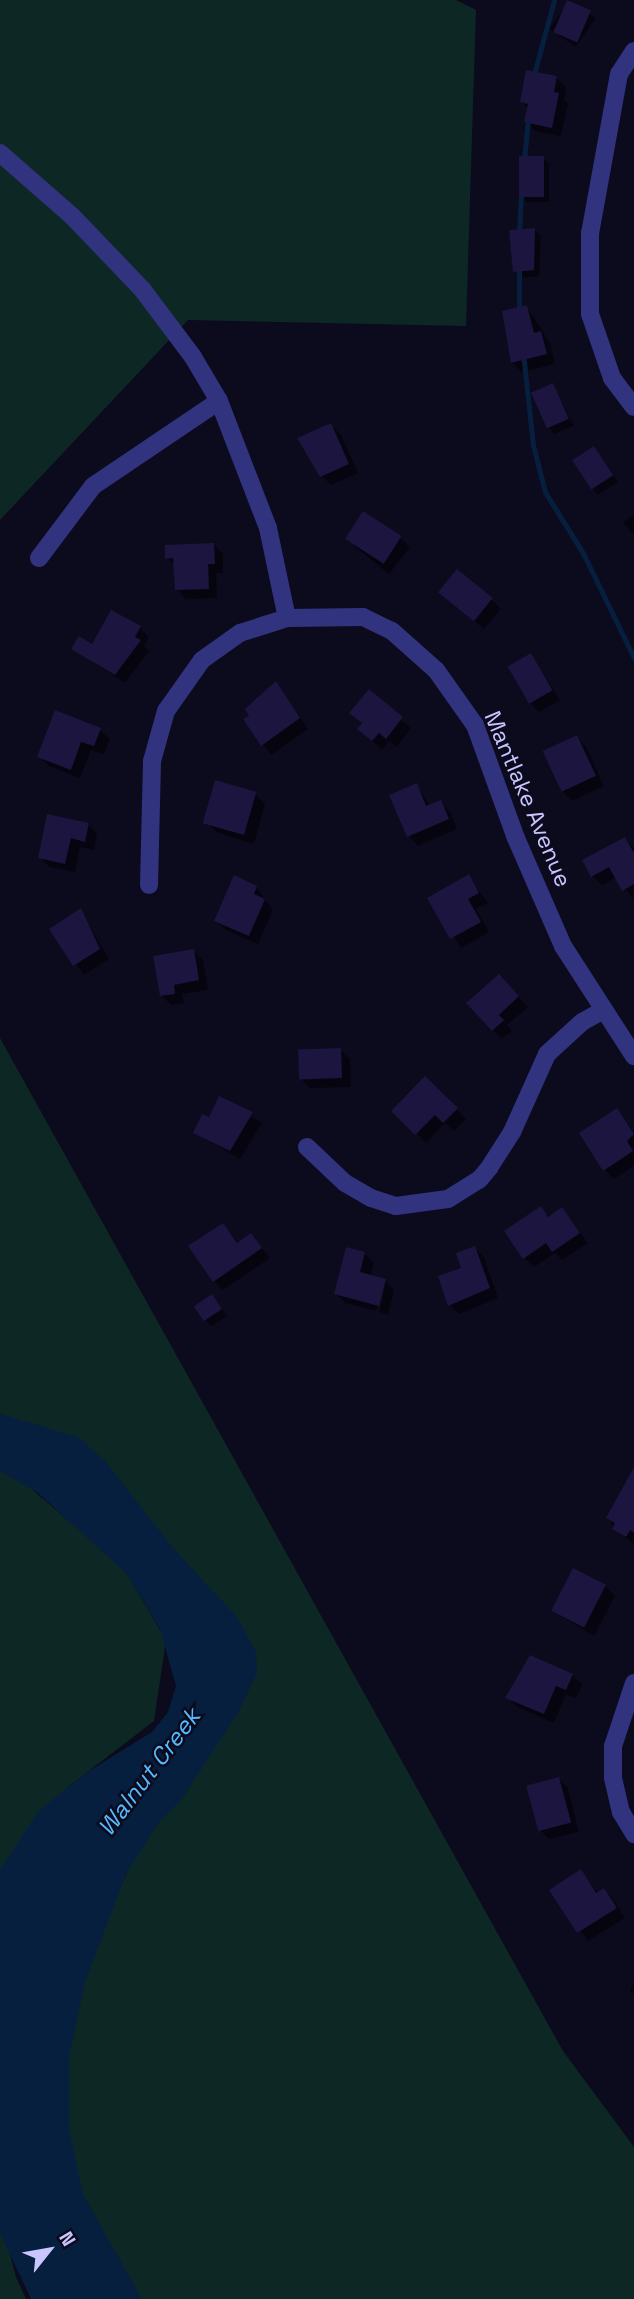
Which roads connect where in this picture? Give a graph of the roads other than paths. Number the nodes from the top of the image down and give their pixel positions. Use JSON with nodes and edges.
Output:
{"nodes":[{"id":1,"x":634,"y":51,"type":"edge"},
{"id":2,"x":0,"y":153,"type":"edge"},
{"id":3,"x":219,"y":401,"type":"junction"},
{"id":4,"x":634,"y":407,"type":"edge"},
{"id":5,"x":39,"y":558,"type":"dead end"},
{"id":6,"x":287,"y":618,"type":"junction"},
{"id":7,"x":149,"y":885,"type":"dead end"},
{"id":8,"x":604,"y":1010,"type":"junction"},
{"id":9,"x":634,"y":1056,"type":"edge"},
{"id":10,"x":307,"y":1146,"type":"dead end"},
{"id":11,"x":634,"y":1683,"type":"edge"},
{"id":12,"x":634,"y":1834,"type":"edge"}],
"edges":[{"from":1,"to":4,"type":"street"},
{"from":2,"to":3,"type":"street"},
{"from":3,"to":5,"type":"street"},
{"from":3,"to":6,"type":"street"},
{"from":6,"to":7,"type":"street","name":"Mantlake Avenue"},
{"from":6,"to":8,"type":"street","name":"Mantlake Avenue"},
{"from":8,"to":9,"type":"street","name":"Mantlake Avenue"},
{"from":8,"to":10,"type":"street"},
{"from":11,"to":12,"type":"street"}]}
